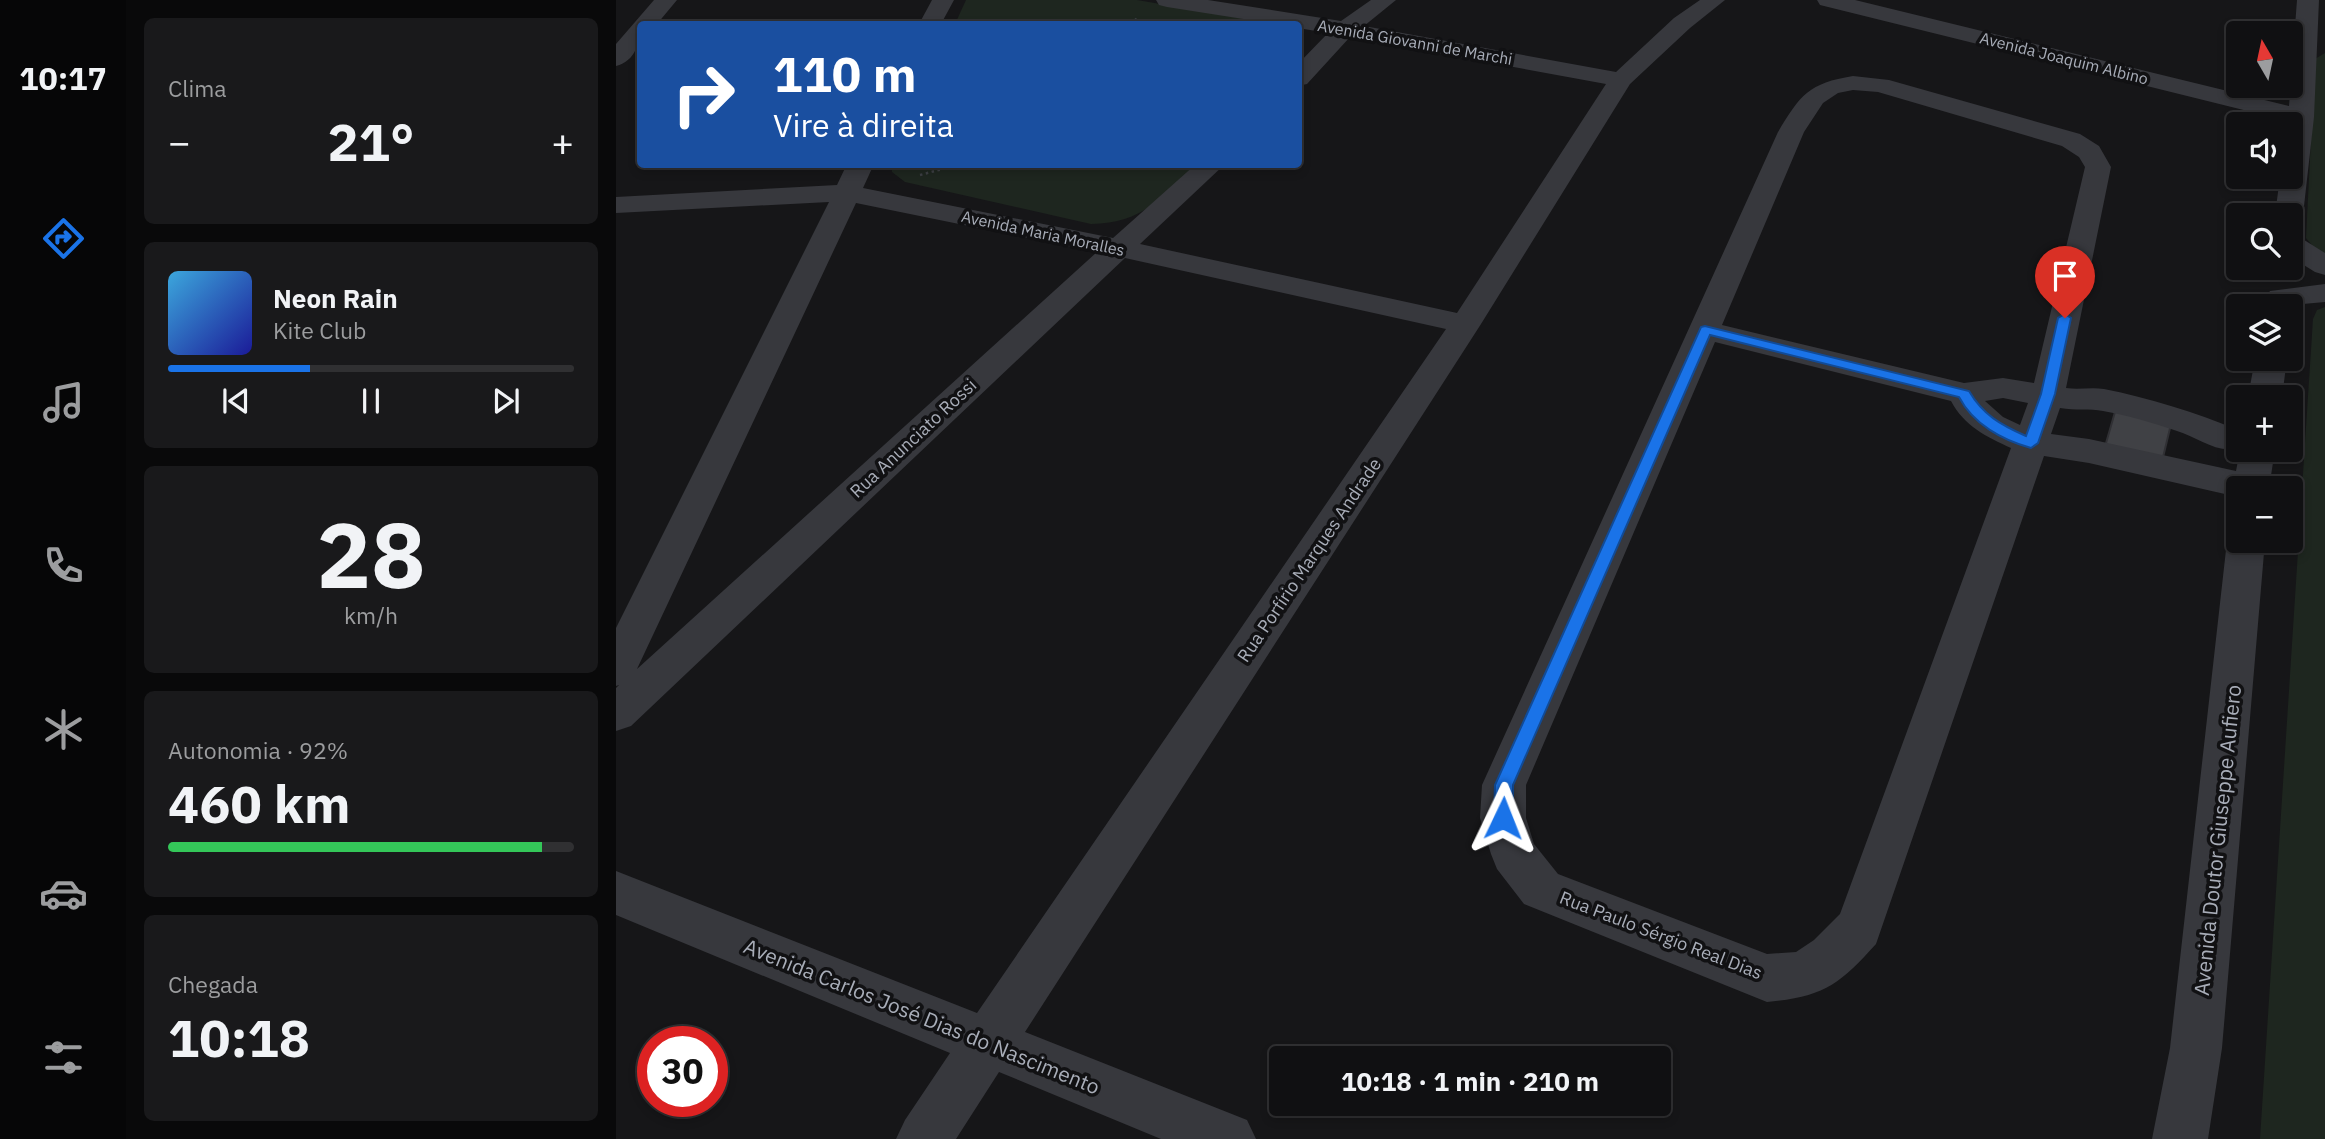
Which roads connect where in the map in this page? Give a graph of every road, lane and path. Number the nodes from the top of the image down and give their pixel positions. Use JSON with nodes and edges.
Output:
{"nodes":[{"id":1,"x":666,"y":0,"type":"edge"},
{"id":2,"x":943,"y":0,"type":"edge"},
{"id":3,"x":1167,"y":0,"type":"edge"},
{"id":4,"x":1385,"y":0,"type":"edge"},
{"id":5,"x":1714,"y":0,"type":"edge"},
{"id":6,"x":1828,"y":0,"type":"edge"},
{"id":7,"x":2313,"y":17,"type":"edge"},
{"id":8,"x":648,"y":21,"type":"edge"},
{"id":9,"x":932,"y":21,"type":"edge"},
{"id":10,"x":1296,"y":21,"type":"edge"},
{"id":11,"x":1302,"y":22,"type":"edge"},
{"id":12,"x":1345,"y":29,"type":"junction"},
{"id":13,"x":637,"y":34,"type":"edge"},
{"id":14,"x":2315,"y":51,"type":"edge"},
{"id":15,"x":616,"y":59,"type":"edge"},
{"id":16,"x":1302,"y":75,"type":"edge"},
{"id":17,"x":1621,"y":80,"type":"junction"},
{"id":18,"x":2281,"y":112,"type":"edge"},
{"id":19,"x":2302,"y":112,"type":"edge"},
{"id":20,"x":1208,"y":168,"type":"edge"},
{"id":21,"x":855,"y":179,"type":"edge"},
{"id":22,"x":616,"y":205,"type":"edge"},
{"id":23,"x":1118,"y":248,"type":"junction"},
{"id":24,"x":2303,"y":252,"type":"edge"},
{"id":25,"x":2325,"y":266,"type":"edge"},
{"id":26,"x":2282,"y":290,"type":"edge"},
{"id":27,"x":2325,"y":293,"type":"edge"},
{"id":28,"x":1465,"y":324,"type":"junction"},
{"id":29,"x":1705,"y":330,"type":"junction"},
{"id":30,"x":1964,"y":394,"type":"junction"},
{"id":31,"x":2064,"y":397,"type":"junction"},
{"id":32,"x":2226,"y":441,"type":"edge"},
{"id":33,"x":2031,"y":443,"type":"junction"},
{"id":34,"x":2226,"y":482,"type":"edge"},
{"id":35,"x":2245,"y":553,"type":"edge"},
{"id":36,"x":616,"y":670,"type":"edge"},
{"id":37,"x":616,"y":714,"type":"edge"},
{"id":38,"x":616,"y":893,"type":"edge"},
{"id":39,"x":988,"y":1043,"type":"junction"},
{"id":40,"x":924,"y":1139,"type":"edge"},
{"id":41,"x":1228,"y":1139,"type":"edge"},
{"id":42,"x":2179,"y":1139,"type":"edge"}],
"edges":[{"from":1,"to":8,"type":"street"},
{"from":2,"to":9,"type":"street"},
{"from":3,"to":10,"type":"street","name":"Avenida Giovanni de Marchi"},
{"from":4,"to":12,"type":"street"},
{"from":5,"to":17,"type":"street","name":"Rua Porfírio Marques Andrade"},
{"from":6,"to":18,"type":"street","name":"Avenida Joaquim Albino"},
{"from":7,"to":14,"type":"street"},
{"from":11,"to":12,"type":"street","name":"Avenida Giovanni de Marchi"},
{"from":12,"to":16,"type":"street"},
{"from":12,"to":17,"type":"street","name":"Avenida Giovanni de Marchi"},
{"from":13,"to":15,"type":"street"},
{"from":14,"to":19,"type":"street"},
{"from":17,"to":28,"type":"street","name":"Rua Porfírio Marques Andrade"},
{"from":20,"to":23,"type":"street","name":"Rua Anunciato Rossi"},
{"from":21,"to":22,"type":"street","name":"Avenida Maria Moralles"},
{"from":21,"to":23,"type":"street","name":"Avenida Maria Moralles"},
{"from":21,"to":36,"type":"street"},
{"from":23,"to":28,"type":"street","name":"Avenida Maria Moralles"},
{"from":23,"to":37,"type":"street","name":"Rua Anunciato Rossi"},
{"from":24,"to":25,"type":"street"},
{"from":26,"to":27,"type":"street"},
{"from":28,"to":39,"type":"street","name":"Rua Porfírio Marques Andrade"},
{"from":29,"to":30,"type":"street"},
{"from":29,"to":31,"type":"street","name":"Rua Paulo Sérgio Real Dias"},
{"from":29,"to":33,"type":"street","name":"Rua Paulo Sérgio Real Dias"},
{"from":30,"to":31,"type":"street"},
{"from":30,"to":33,"type":"street"},
{"from":31,"to":32,"type":"street"},
{"from":31,"to":33,"type":"street","name":"Rua Paulo Sérgio Real Dias"},
{"from":33,"to":34,"type":"street"},
{"from":35,"to":42,"type":"street","name":"Avenida Doutor Giuseppe Aufiero"},
{"from":38,"to":39,"type":"street","name":"Avenida Carlos José Dias do Nascimento"},
{"from":39,"to":40,"type":"street","name":"Rua Porfírio Marques Andrade"},
{"from":39,"to":41,"type":"street","name":"Avenida Carlos José Dias do Nascimento"}]}
